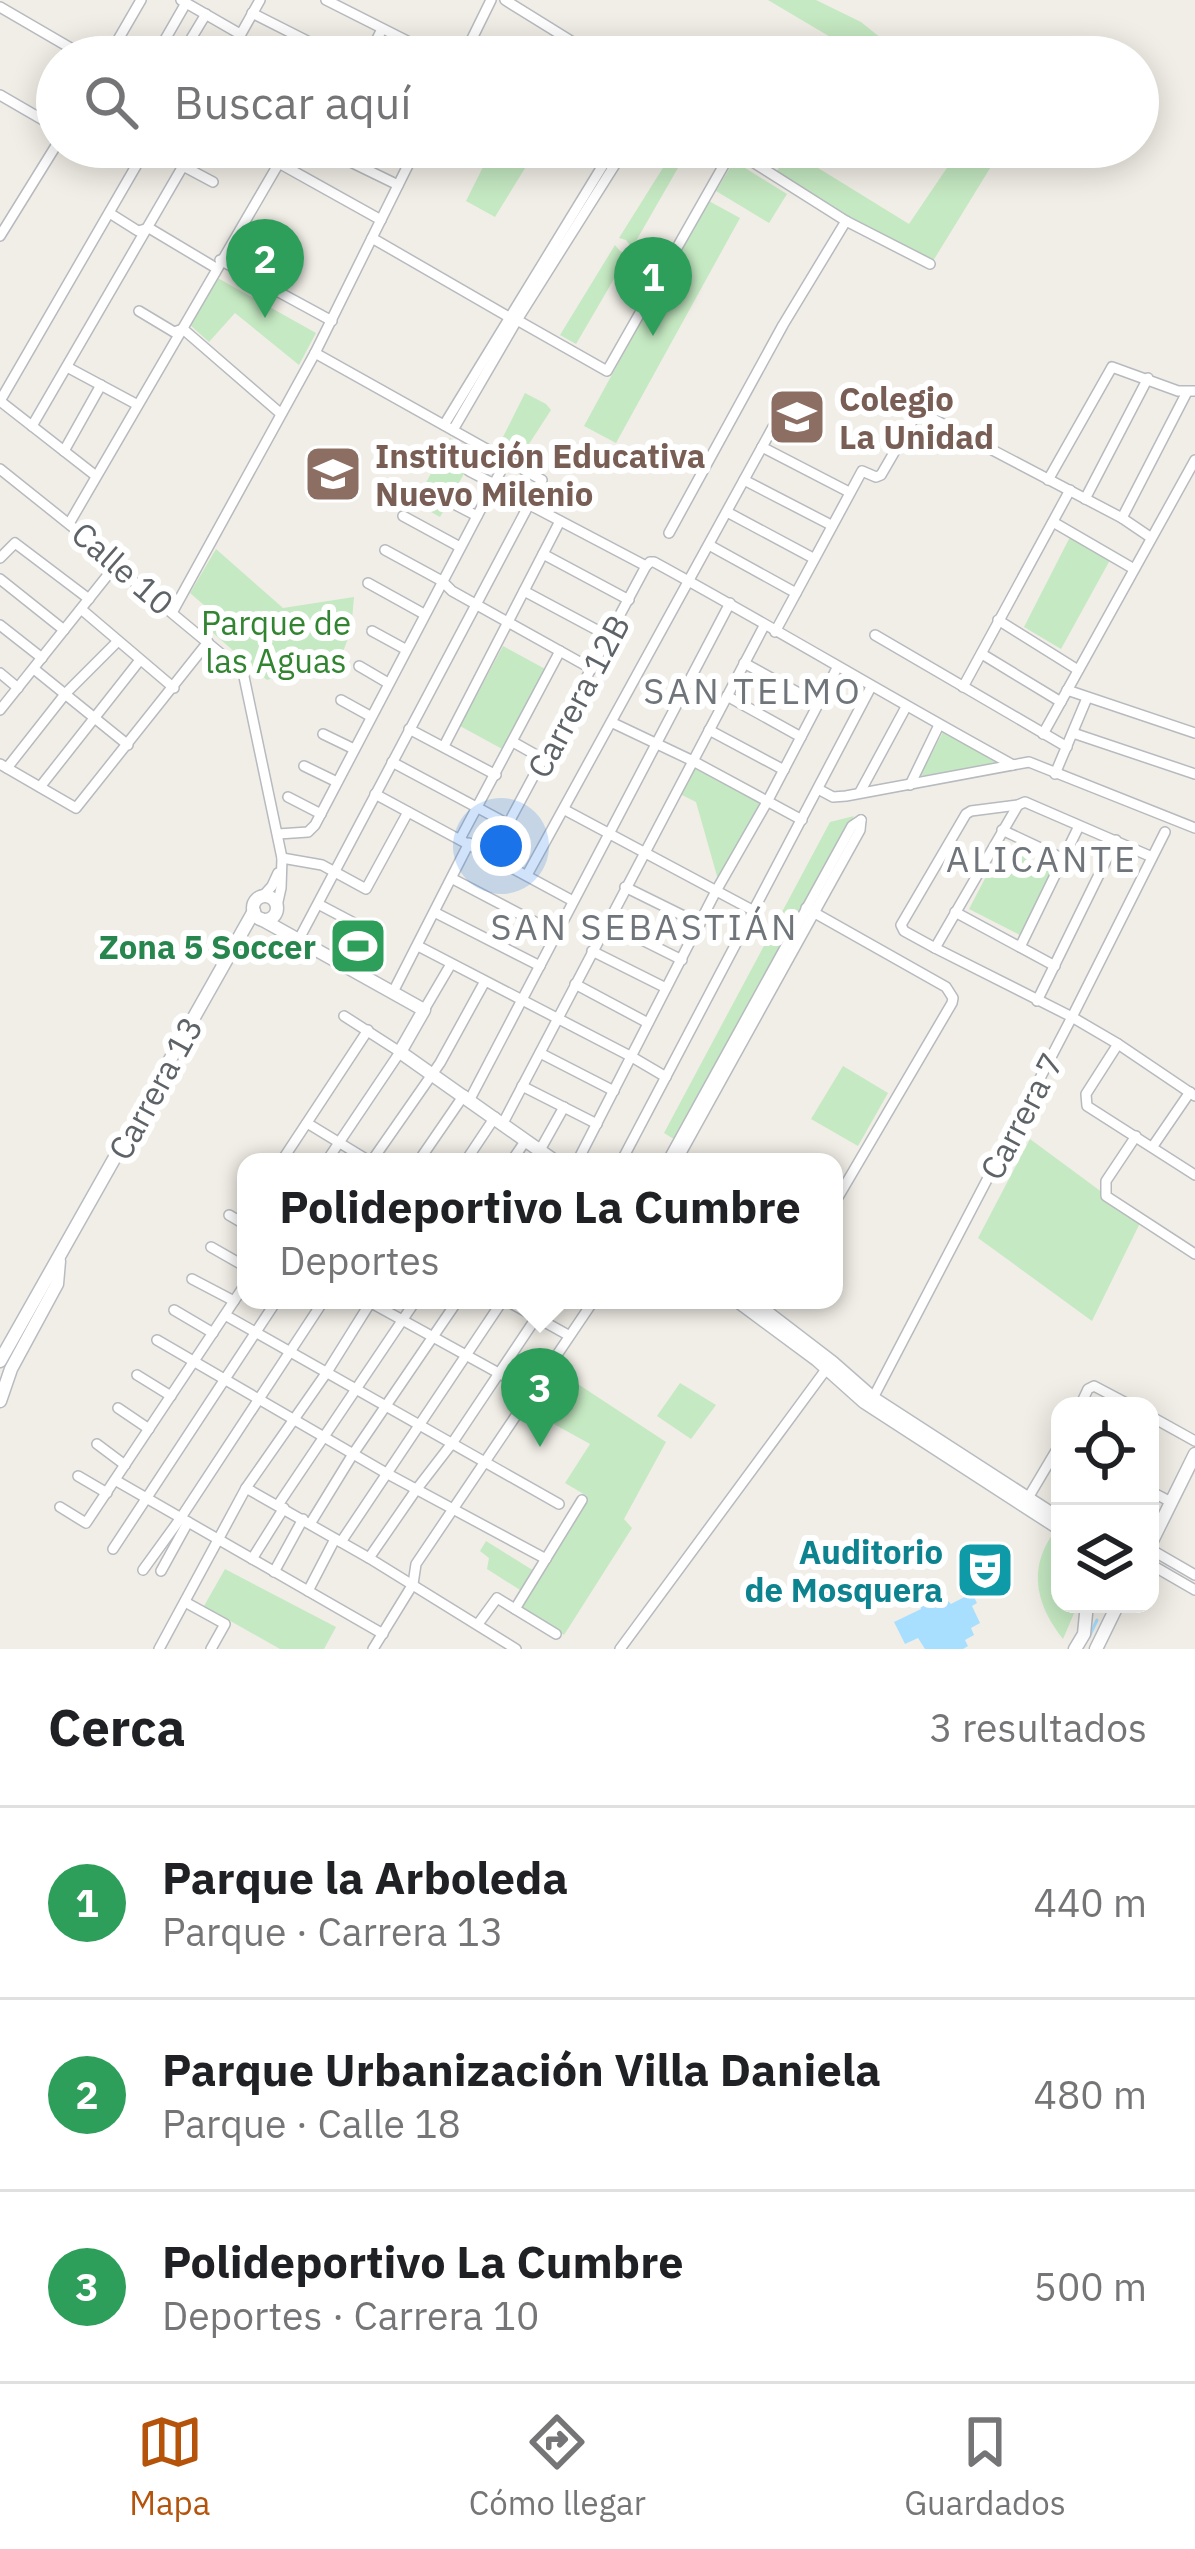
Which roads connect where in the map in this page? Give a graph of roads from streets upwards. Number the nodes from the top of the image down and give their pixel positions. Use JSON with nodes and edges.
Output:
{"nodes":[{"id":1,"x":141,"y":0,"type":"edge"},
{"id":2,"x":260,"y":0,"type":"edge"},
{"id":3,"x":326,"y":0,"type":"edge"},
{"id":4,"x":491,"y":0,"type":"edge"},
{"id":5,"x":506,"y":0,"type":"edge"},
{"id":6,"x":184,"y":2,"type":"edge"},
{"id":7,"x":0,"y":8,"type":"edge"},
{"id":8,"x":206,"y":14,"type":"junction"},
{"id":9,"x":252,"y":14,"type":"junction"},
{"id":10,"x":382,"y":29,"type":"junction"},
{"id":11,"x":240,"y":34,"type":"joint"},
{"id":12,"x":49,"y":36,"type":"edge"},
{"id":13,"x":120,"y":36,"type":"edge"},
{"id":14,"x":166,"y":36,"type":"edge"},
{"id":15,"x":193,"y":36,"type":"edge"},
{"id":16,"x":297,"y":36,"type":"edge"},
{"id":17,"x":378,"y":36,"type":"edge"},
{"id":18,"x":393,"y":36,"type":"edge"},
{"id":19,"x":473,"y":36,"type":"edge"},
{"id":20,"x":563,"y":36,"type":"edge"},
{"id":21,"x":0,"y":95,"type":"edge"},
{"id":22,"x":36,"y":116,"type":"edge"},
{"id":23,"x":42,"y":168,"type":"edge"},
{"id":24,"x":136,"y":168,"type":"edge"},
{"id":25,"x":182,"y":168,"type":"edge"},
{"id":26,"x":187,"y":168,"type":"edge"},
{"id":27,"x":276,"y":168,"type":"edge"},
{"id":28,"x":288,"y":168,"type":"edge"},
{"id":29,"x":364,"y":168,"type":"edge"},
{"id":30,"x":406,"y":168,"type":"edge"},
{"id":31,"x":602,"y":168,"type":"edge"},
{"id":32,"x":612,"y":168,"type":"edge"},
{"id":33,"x":720,"y":168,"type":"edge"},
{"id":34,"x":763,"y":168,"type":"edge"},
{"id":35,"x":214,"y":182,"type":"dead end"},
{"id":36,"x":398,"y":185,"type":"junction"},
{"id":37,"x":111,"y":214,"type":"junction"},
{"id":38,"x":381,"y":220,"type":"junction"},
{"id":39,"x":846,"y":221,"type":"junction"},
{"id":40,"x":148,"y":228,"type":"junction"},
{"id":41,"x":0,"y":236,"type":"edge"},
{"id":42,"x":372,"y":238,"type":"junction"},
{"id":43,"x":218,"y":264,"type":"junction"},
{"id":44,"x":930,"y":264,"type":"dead end"},
{"id":45,"x":139,"y":311,"type":"dead end"},
{"id":46,"x":513,"y":319,"type":"junction"},
{"id":47,"x":332,"y":321,"type":"junction"},
{"id":48,"x":183,"y":328,"type":"junction"},
{"id":49,"x":315,"y":353,"type":"junction"},
{"id":50,"x":67,"y":367,"type":"junction"},
{"id":51,"x":1148,"y":378,"type":"junction"},
{"id":52,"x":101,"y":385,"type":"junction"},
{"id":53,"x":1191,"y":391,"type":"edge"},
{"id":54,"x":0,"y":401,"type":"edge"},
{"id":55,"x":136,"y":404,"type":"junction"},
{"id":56,"x":280,"y":413,"type":"junction"},
{"id":57,"x":32,"y":426,"type":"junction"},
{"id":58,"x":448,"y":428,"type":"junction"},
{"id":59,"x":773,"y":428,"type":"dead end"},
{"id":60,"x":763,"y":447,"type":"junction"},
{"id":61,"x":64,"y":451,"type":"junction"},
{"id":62,"x":1195,"y":460,"type":"edge"},
{"id":63,"x":506,"y":461,"type":"junction"},
{"id":64,"x":0,"y":469,"type":"edge"},
{"id":65,"x":470,"y":471,"type":"dead end"},
{"id":66,"x":96,"y":476,"type":"junction"},
{"id":67,"x":744,"y":480,"type":"junction"},
{"id":68,"x":1048,"y":480,"type":"junction"},
{"id":69,"x":494,"y":484,"type":"junction"},
{"id":70,"x":1070,"y":490,"type":"junction"},
{"id":71,"x":849,"y":492,"type":"junction"},
{"id":72,"x":1085,"y":499,"type":"junction"},
{"id":73,"x":452,"y":503,"type":"dead end"},
{"id":74,"x":528,"y":504,"type":"junction"},
{"id":75,"x":727,"y":512,"type":"junction"},
{"id":76,"x":403,"y":516,"type":"dead end"},
{"id":77,"x":477,"y":516,"type":"junction"},
{"id":78,"x":1122,"y":518,"type":"junction"},
{"id":79,"x":560,"y":521,"type":"junction"},
{"id":80,"x":70,"y":522,"type":"junction"},
{"id":81,"x":1053,"y":522,"type":"junction"},
{"id":82,"x":831,"y":525,"type":"junction"},
{"id":83,"x":669,"y":533,"type":"dead end"},
{"id":84,"x":1150,"y":537,"type":"junction"},
{"id":85,"x":709,"y":545,"type":"junction"},
{"id":86,"x":460,"y":547,"type":"junction"},
{"id":87,"x":385,"y":550,"type":"dead end"},
{"id":88,"x":543,"y":554,"type":"junction"},
{"id":89,"x":0,"y":558,"type":"edge"},
{"id":90,"x":813,"y":558,"type":"junction"},
{"id":91,"x":116,"y":566,"type":"junction"},
{"id":92,"x":646,"y":566,"type":"junction"},
{"id":93,"x":1134,"y":569,"type":"junction"},
{"id":94,"x":0,"y":579,"type":"edge"},
{"id":95,"x":688,"y":580,"type":"junction"},
{"id":96,"x":442,"y":581,"type":"junction"},
{"id":97,"x":368,"y":583,"type":"dead end"},
{"id":98,"x":524,"y":591,"type":"junction"},
{"id":99,"x":796,"y":593,"type":"junction"},
{"id":100,"x":88,"y":599,"type":"junction"},
{"id":101,"x":629,"y":600,"type":"junction"},
{"id":102,"x":730,"y":603,"type":"junction"},
{"id":103,"x":475,"y":604,"type":"junction"},
{"id":104,"x":81,"y":610,"type":"junction"},
{"id":105,"x":173,"y":611,"type":"junction"},
{"id":106,"x":424,"y":614,"type":"junction"},
{"id":107,"x":998,"y":620,"type":"junction"},
{"id":108,"x":509,"y":623,"type":"junction"},
{"id":109,"x":0,"y":625,"type":"edge"},
{"id":110,"x":764,"y":626,"type":"junction"},
{"id":111,"x":64,"y":630,"type":"junction"},
{"id":112,"x":372,"y":631,"type":"dead end"},
{"id":113,"x":775,"y":632,"type":"junction"},
{"id":114,"x":874,"y":634,"type":"dead end"},
{"id":115,"x":610,"y":637,"type":"junction"},
{"id":116,"x":118,"y":642,"type":"junction"},
{"id":117,"x":208,"y":642,"type":"junction"},
{"id":118,"x":405,"y":649,"type":"junction"},
{"id":119,"x":560,"y":651,"type":"junction"},
{"id":120,"x":982,"y":654,"type":"junction"},
{"id":121,"x":42,"y":658,"type":"junction"},
{"id":122,"x":140,"y":660,"type":"junction"},
{"id":123,"x":744,"y":663,"type":"junction"},
{"id":124,"x":358,"y":666,"type":"dead end"},
{"id":125,"x":837,"y":668,"type":"junction"},
{"id":126,"x":34,"y":669,"type":"junction"},
{"id":127,"x":592,"y":669,"type":"junction"},
{"id":128,"x":1078,"y":670,"type":"junction"},
{"id":129,"x":0,"y":674,"type":"edge"},
{"id":130,"x":388,"y":683,"type":"junction"},
{"id":131,"x":871,"y":687,"type":"junction"},
{"id":132,"x":963,"y":687,"type":"junction"},
{"id":133,"x":18,"y":688,"type":"junction"},
{"id":134,"x":174,"y":688,"type":"junction"},
{"id":135,"x":1067,"y":690,"type":"junction"},
{"id":136,"x":66,"y":693,"type":"junction"},
{"id":137,"x":727,"y":696,"type":"junction"},
{"id":138,"x":1087,"y":698,"type":"junction"},
{"id":139,"x":341,"y":700,"type":"dead end"},
{"id":140,"x":1060,"y":702,"type":"junction"},
{"id":141,"x":819,"y":704,"type":"junction"},
{"id":142,"x":906,"y":707,"type":"junction"},
{"id":143,"x":0,"y":710,"type":"edge"},
{"id":144,"x":370,"y":716,"type":"junction"},
{"id":145,"x":94,"y":718,"type":"junction"},
{"id":146,"x":613,"y":722,"type":"junction"},
{"id":147,"x":939,"y":725,"type":"junction"},
{"id":148,"x":409,"y":729,"type":"junction"},
{"id":149,"x":709,"y":730,"type":"junction"},
{"id":150,"x":1073,"y":733,"type":"junction"},
{"id":151,"x":1195,"y":733,"type":"edge"},
{"id":152,"x":323,"y":734,"type":"dead end"},
{"id":153,"x":1043,"y":734,"type":"junction"},
{"id":154,"x":801,"y":737,"type":"junction"},
{"id":155,"x":513,"y":742,"type":"junction"},
{"id":156,"x":655,"y":743,"type":"junction"},
{"id":157,"x":128,"y":745,"type":"junction"},
{"id":158,"x":444,"y":746,"type":"junction"},
{"id":159,"x":1066,"y":747,"type":"junction"},
{"id":160,"x":354,"y":749,"type":"junction"},
{"id":161,"x":545,"y":760,"type":"junction"},
{"id":162,"x":693,"y":761,"type":"junction"},
{"id":163,"x":392,"y":762,"type":"junction"},
{"id":164,"x":1013,"y":765,"type":"junction"},
{"id":165,"x":3,"y":766,"type":"edge"},
{"id":166,"x":304,"y":766,"type":"dead end"},
{"id":167,"x":784,"y":770,"type":"junction"},
{"id":168,"x":1054,"y":774,"type":"junction"},
{"id":169,"x":1195,"y":774,"type":"edge"},
{"id":170,"x":496,"y":775,"type":"junction"},
{"id":171,"x":337,"y":782,"type":"junction"},
{"id":172,"x":910,"y":785,"type":"junction"},
{"id":173,"x":40,"y":788,"type":"junction"},
{"id":174,"x":818,"y":789,"type":"junction"},
{"id":175,"x":860,"y":792,"type":"junction"},
{"id":176,"x":375,"y":794,"type":"junction"},
{"id":177,"x":288,"y":797,"type":"dead end"},
{"id":178,"x":767,"y":802,"type":"junction"},
{"id":179,"x":1018,"y":805,"type":"junction"},
{"id":180,"x":478,"y":808,"type":"junction"},
{"id":181,"x":565,"y":810,"type":"junction"},
{"id":182,"x":408,"y":812,"type":"junction"},
{"id":183,"x":321,"y":814,"type":"junction"},
{"id":184,"x":802,"y":820,"type":"junction"},
{"id":185,"x":1079,"y":826,"type":"junction"},
{"id":186,"x":1195,"y":827,"type":"edge"},
{"id":187,"x":1002,"y":830,"type":"junction"},
{"id":188,"x":1165,"y":832,"type":"dead end"},
{"id":189,"x":608,"y":833,"type":"junction"},
{"id":190,"x":278,"y":834,"type":"junction"},
{"id":191,"x":465,"y":841,"type":"junction"},
{"id":192,"x":1116,"y":841,"type":"junction"},
{"id":193,"x":644,"y":853,"type":"junction"},
{"id":194,"x":1152,"y":856,"type":"junction"},
{"id":195,"x":1064,"y":859,"type":"junction"},
{"id":196,"x":282,"y":860,"type":"junction"},
{"id":197,"x":334,"y":871,"type":"junction"},
{"id":198,"x":527,"y":875,"type":"junction"},
{"id":199,"x":453,"y":879,"type":"junction"},
{"id":200,"x":625,"y":887,"type":"junction"},
{"id":201,"x":716,"y":891,"type":"junction"},
{"id":202,"x":262,"y":896,"type":"junction"},
{"id":203,"x":573,"y":901,"type":"junction"},
{"id":204,"x":318,"y":904,"type":"junction"},
{"id":205,"x":277,"y":908,"type":"junction"},
{"id":206,"x":810,"y":910,"type":"junction"},
{"id":207,"x":754,"y":911,"type":"junction"},
{"id":208,"x":956,"y":912,"type":"junction"},
{"id":209,"x":436,"y":913,"type":"junction"},
{"id":210,"x":256,"y":915,"type":"junction"},
{"id":211,"x":608,"y":922,"type":"junction"},
{"id":212,"x":356,"y":924,"type":"dead end"},
{"id":213,"x":700,"y":924,"type":"junction"},
{"id":214,"x":556,"y":933,"type":"junction"},
{"id":215,"x":296,"y":938,"type":"junction"},
{"id":216,"x":418,"y":946,"type":"junction"},
{"id":217,"x":1020,"y":947,"type":"junction"},
{"id":218,"x":935,"y":948,"type":"junction"},
{"id":219,"x":592,"y":951,"type":"junction"},
{"id":220,"x":682,"y":960,"type":"junction"},
{"id":221,"x":451,"y":964,"type":"junction"},
{"id":222,"x":540,"y":966,"type":"junction"},
{"id":223,"x":1055,"y":966,"type":"junction"},
{"id":224,"x":484,"y":982,"type":"junction"},
{"id":225,"x":575,"y":984,"type":"junction"},
{"id":226,"x":666,"y":988,"type":"junction"},
{"id":227,"x":392,"y":992,"type":"junction"},
{"id":228,"x":1037,"y":1000,"type":"junction"},
{"id":229,"x":521,"y":1001,"type":"junction"},
{"id":230,"x":424,"y":1010,"type":"junction"},
{"id":231,"x":344,"y":1016,"type":"dead end"},
{"id":232,"x":1072,"y":1017,"type":"junction"},
{"id":233,"x":558,"y":1019,"type":"junction"},
{"id":234,"x":648,"y":1023,"type":"junction"},
{"id":235,"x":368,"y":1030,"type":"junction"},
{"id":236,"x":1118,"y":1044,"type":"junction"},
{"id":237,"x":400,"y":1052,"type":"junction"},
{"id":238,"x":540,"y":1053,"type":"junction"},
{"id":239,"x":632,"y":1057,"type":"junction"},
{"id":240,"x":431,"y":1073,"type":"junction"},
{"id":241,"x":666,"y":1078,"type":"junction"},
{"id":242,"x":522,"y":1086,"type":"junction"},
{"id":243,"x":614,"y":1091,"type":"junction"},
{"id":244,"x":1192,"y":1094,"type":"edge"},
{"id":245,"x":467,"y":1097,"type":"junction"},
{"id":246,"x":564,"y":1107,"type":"junction"},
{"id":247,"x":499,"y":1120,"type":"junction"},
{"id":248,"x":307,"y":1123,"type":"junction"},
{"id":249,"x":597,"y":1124,"type":"junction"},
{"id":250,"x":688,"y":1134,"type":"junction"},
{"id":251,"x":1136,"y":1136,"type":"junction"},
{"id":252,"x":526,"y":1140,"type":"junction"},
{"id":253,"x":339,"y":1142,"type":"junction"},
{"id":254,"x":1153,"y":1146,"type":"junction"},
{"id":255,"x":541,"y":1150,"type":"junction"},
{"id":256,"x":287,"y":1153,"type":"edge"},
{"id":257,"x":332,"y":1153,"type":"edge"},
{"id":258,"x":357,"y":1153,"type":"edge"},
{"id":259,"x":377,"y":1153,"type":"edge"},
{"id":260,"x":425,"y":1153,"type":"edge"},
{"id":261,"x":472,"y":1153,"type":"edge"},
{"id":262,"x":517,"y":1153,"type":"edge"},
{"id":263,"x":545,"y":1153,"type":"edge"},
{"id":264,"x":582,"y":1153,"type":"edge"},
{"id":265,"x":626,"y":1153,"type":"edge"},
{"id":266,"x":674,"y":1153,"type":"edge"},
{"id":267,"x":680,"y":1153,"type":"edge"},
{"id":268,"x":1195,"y":1175,"type":"edge"},
{"id":269,"x":843,"y":1188,"type":"edge"},
{"id":270,"x":230,"y":1215,"type":"dead end"},
{"id":271,"x":237,"y":1218,"type":"edge"},
{"id":272,"x":211,"y":1247,"type":"dead end"},
{"id":273,"x":1193,"y":1249,"type":"edge"},
{"id":274,"x":58,"y":1260,"type":"junction"},
{"id":275,"x":237,"y":1263,"type":"edge"},
{"id":276,"x":192,"y":1279,"type":"dead end"},
{"id":277,"x":237,"y":1296,"type":"edge"},
{"id":278,"x":234,"y":1301,"type":"junction"},
{"id":279,"x":271,"y":1309,"type":"edge"},
{"id":280,"x":318,"y":1309,"type":"edge"},
{"id":281,"x":364,"y":1309,"type":"edge"},
{"id":282,"x":382,"y":1309,"type":"edge"},
{"id":283,"x":410,"y":1309,"type":"edge"},
{"id":284,"x":452,"y":1309,"type":"edge"},
{"id":285,"x":498,"y":1309,"type":"edge"},
{"id":286,"x":520,"y":1309,"type":"edge"},
{"id":287,"x":542,"y":1309,"type":"edge"},
{"id":288,"x":587,"y":1309,"type":"edge"},
{"id":289,"x":749,"y":1309,"type":"edge"},
{"id":290,"x":763,"y":1309,"type":"edge"},
{"id":291,"x":776,"y":1309,"type":"edge"},
{"id":292,"x":174,"y":1310,"type":"dead end"},
{"id":293,"x":224,"y":1315,"type":"junction"},
{"id":294,"x":772,"y":1316,"type":"junction"},
{"id":295,"x":536,"y":1318,"type":"junction"},
{"id":296,"x":402,"y":1321,"type":"junction"},
{"id":297,"x":255,"y":1332,"type":"junction"},
{"id":298,"x":213,"y":1333,"type":"junction"},
{"id":299,"x":568,"y":1335,"type":"junction"},
{"id":300,"x":432,"y":1338,"type":"junction"},
{"id":301,"x":157,"y":1340,"type":"dead end"},
{"id":302,"x":289,"y":1352,"type":"junction"},
{"id":303,"x":466,"y":1355,"type":"junction"},
{"id":304,"x":0,"y":1361,"type":"edge"},
{"id":305,"x":193,"y":1363,"type":"junction"},
{"id":306,"x":829,"y":1365,"type":"junction"},
{"id":307,"x":327,"y":1372,"type":"junction"},
{"id":308,"x":499,"y":1373,"type":"junction"},
{"id":309,"x":136,"y":1375,"type":"dead end"},
{"id":310,"x":223,"y":1381,"type":"junction"},
{"id":311,"x":356,"y":1388,"type":"junction"},
{"id":312,"x":532,"y":1391,"type":"junction"},
{"id":313,"x":171,"y":1396,"type":"junction"},
{"id":314,"x":1084,"y":1397,"type":"edge"},
{"id":315,"x":1115,"y":1397,"type":"edge"},
{"id":316,"x":873,"y":1398,"type":"junction"},
{"id":317,"x":0,"y":1401,"type":"edge"},
{"id":318,"x":258,"y":1401,"type":"junction"},
{"id":319,"x":386,"y":1405,"type":"junction"},
{"id":320,"x":118,"y":1408,"type":"dead end"},
{"id":321,"x":294,"y":1421,"type":"junction"},
{"id":322,"x":1159,"y":1421,"type":"edge"},
{"id":323,"x":419,"y":1424,"type":"junction"},
{"id":324,"x":149,"y":1429,"type":"junction"},
{"id":325,"x":322,"y":1437,"type":"junction"},
{"id":326,"x":1195,"y":1441,"type":"edge"},
{"id":327,"x":453,"y":1442,"type":"junction"},
{"id":328,"x":97,"y":1444,"type":"dead end"},
{"id":329,"x":352,"y":1454,"type":"junction"},
{"id":330,"x":1195,"y":1454,"type":"edge"},
{"id":331,"x":1051,"y":1459,"type":"edge"},
{"id":332,"x":485,"y":1460,"type":"junction"},
{"id":333,"x":125,"y":1465,"type":"junction"},
{"id":334,"x":386,"y":1473,"type":"junction"},
{"id":335,"x":78,"y":1476,"type":"dead end"},
{"id":336,"x":115,"y":1480,"type":"junction"},
{"id":337,"x":246,"y":1488,"type":"junction"},
{"id":338,"x":416,"y":1490,"type":"junction"},
{"id":339,"x":107,"y":1492,"type":"junction"},
{"id":340,"x":1159,"y":1496,"type":"edge"},
{"id":341,"x":146,"y":1498,"type":"junction"},
{"id":342,"x":1028,"y":1498,"type":"junction"},
{"id":343,"x":581,"y":1499,"type":"dead end"},
{"id":344,"x":1171,"y":1502,"type":"junction"},
{"id":345,"x":560,"y":1504,"type":"dead end"},
{"id":346,"x":60,"y":1507,"type":"dead end"},
{"id":347,"x":281,"y":1507,"type":"junction"},
{"id":348,"x":452,"y":1509,"type":"junction"},
{"id":349,"x":1051,"y":1513,"type":"edge"},
{"id":350,"x":184,"y":1521,"type":"junction"},
{"id":351,"x":306,"y":1521,"type":"junction"},
{"id":352,"x":1051,"y":1523,"type":"edge"},
{"id":353,"x":1159,"y":1527,"type":"edge"},
{"id":354,"x":220,"y":1540,"type":"junction"},
{"id":355,"x":338,"y":1541,"type":"junction"},
{"id":356,"x":113,"y":1549,"type":"dead end"},
{"id":357,"x":1159,"y":1552,"type":"edge"},
{"id":358,"x":369,"y":1558,"type":"junction"},
{"id":359,"x":252,"y":1559,"type":"junction"},
{"id":360,"x":546,"y":1559,"type":"junction"},
{"id":361,"x":1159,"y":1569,"type":"edge"},
{"id":362,"x":143,"y":1570,"type":"dead end"},
{"id":363,"x":161,"y":1571,"type":"dead end"},
{"id":364,"x":274,"y":1572,"type":"junction"},
{"id":365,"x":1195,"y":1575,"type":"edge"},
{"id":366,"x":413,"y":1584,"type":"junction"},
{"id":367,"x":1195,"y":1590,"type":"edge"},
{"id":368,"x":308,"y":1591,"type":"junction"},
{"id":369,"x":185,"y":1602,"type":"junction"},
{"id":370,"x":515,"y":1609,"type":"junction"},
{"id":371,"x":1086,"y":1613,"type":"edge"},
{"id":372,"x":1114,"y":1613,"type":"edge"},
{"id":373,"x":478,"y":1624,"type":"junction"},
{"id":374,"x":383,"y":1634,"type":"junction"},
{"id":375,"x":556,"y":1634,"type":"dead end"},
{"id":376,"x":159,"y":1649,"type":"edge"},
{"id":377,"x":211,"y":1649,"type":"edge"},
{"id":378,"x":373,"y":1649,"type":"edge"},
{"id":379,"x":517,"y":1649,"type":"edge"},
{"id":380,"x":620,"y":1649,"type":"edge"},
{"id":381,"x":1075,"y":1649,"type":"edge"},
{"id":382,"x":1096,"y":1649,"type":"edge"}],
"edges":[{"from":1,"to":13,"type":"street"},
{"from":2,"to":9,"type":"street"},
{"from":3,"to":10,"type":"street"},
{"from":4,"to":19,"type":"street"},
{"from":5,"to":20,"type":"street"},
{"from":6,"to":8,"type":"street"},
{"from":6,"to":14,"type":"street"},
{"from":7,"to":12,"type":"street"},
{"from":8,"to":11,"type":"street"},
{"from":8,"to":15,"type":"street"},
{"from":9,"to":11,"type":"street"},
{"from":9,"to":16,"type":"street"},
{"from":10,"to":17,"type":"street"},
{"from":10,"to":18,"type":"street"},
{"from":21,"to":22,"type":"street"},
{"from":23,"to":41,"type":"street"},
{"from":24,"to":37,"type":"street"},
{"from":25,"to":40,"type":"street"},
{"from":26,"to":35,"type":"street"},
{"from":27,"to":43,"type":"street"},
{"from":28,"to":38,"type":"street"},
{"from":29,"to":36,"type":"street"},
{"from":30,"to":36,"type":"street"},
{"from":31,"to":46,"type":"street"},
{"from":32,"to":46,"type":"street"},
{"from":33,"to":46,"type":"street"},
{"from":34,"to":39,"type":"street"},
{"from":36,"to":38,"type":"street"},
{"from":37,"to":40,"type":"street"},
{"from":37,"to":54,"type":"street"},
{"from":38,"to":42,"type":"street"},
{"from":39,"to":44,"type":"street"},
{"from":39,"to":83,"type":"street"},
{"from":40,"to":43,"type":"street"},
{"from":40,"to":50,"type":"street"},
{"from":42,"to":46,"type":"street"},
{"from":42,"to":47,"type":"street"},
{"from":43,"to":47,"type":"street"},
{"from":43,"to":48,"type":"street"},
{"from":45,"to":48,"type":"street"},
{"from":46,"to":58,"type":"street"},
{"from":47,"to":49,"type":"street"},
{"from":48,"to":55,"type":"street"},
{"from":48,"to":56,"type":"street"},
{"from":49,"to":56,"type":"street"},
{"from":49,"to":58,"type":"street"},
{"from":50,"to":52,"type":"street"},
{"from":50,"to":57,"type":"street"},
{"from":51,"to":53,"type":"street"},
{"from":51,"to":68,"type":"street"},
{"from":51,"to":72,"type":"street"},
{"from":52,"to":55,"type":"street"},
{"from":52,"to":61,"type":"street"},
{"from":53,"to":78,"type":"street"},
{"from":54,"to":57,"type":"street"},
{"from":55,"to":66,"type":"street"},
{"from":56,"to":105,"type":"street"},
{"from":57,"to":61,"type":"street"},
{"from":58,"to":63,"type":"street"},
{"from":59,"to":60,"type":"street"},
{"from":60,"to":67,"type":"street"},
{"from":60,"to":71,"type":"street"},
{"from":61,"to":66,"type":"street"},
{"from":62,"to":84,"type":"street"},
{"from":63,"to":69,"type":"street"},
{"from":63,"to":74,"type":"street"},
{"from":64,"to":80,"type":"street","name":"Calle 10"},
{"from":65,"to":69,"type":"street"},
{"from":66,"to":80,"type":"street"},
{"from":67,"to":75,"type":"street"},
{"from":67,"to":82,"type":"street"},
{"from":68,"to":70,"type":"street"},
{"from":68,"to":71,"type":"street"},
{"from":69,"to":77,"type":"street"},
{"from":70,"to":72,"type":"street"},
{"from":70,"to":81,"type":"street"},
{"from":71,"to":82,"type":"street"},
{"from":72,"to":78,"type":"street"},
{"from":73,"to":77,"type":"street"},
{"from":74,"to":79,"type":"street"},
{"from":74,"to":103,"type":"street"},
{"from":75,"to":85,"type":"street"},
{"from":75,"to":90,"type":"street"},
{"from":76,"to":86,"type":"street"},
{"from":77,"to":86,"type":"street"},
{"from":78,"to":84,"type":"street"},
{"from":79,"to":88,"type":"street"},
{"from":79,"to":92,"type":"street"},
{"from":80,"to":91,"type":"street","name":"Calle 10"},
{"from":81,"to":93,"type":"street"},
{"from":81,"to":107,"type":"street"},
{"from":82,"to":90,"type":"street"},
{"from":84,"to":93,"type":"street"},
{"from":85,"to":95,"type":"street"},
{"from":85,"to":99,"type":"street"},
{"from":86,"to":96,"type":"street"},
{"from":87,"to":96,"type":"street"},
{"from":88,"to":98,"type":"street"},
{"from":88,"to":101,"type":"street"},
{"from":89,"to":100,"type":"street"},
{"from":90,"to":99,"type":"street"},
{"from":91,"to":100,"type":"street"},
{"from":91,"to":105,"type":"street","name":"Calle 10"},
{"from":92,"to":95,"type":"street"},
{"from":92,"to":101,"type":"street","name":"Carrera 12B"},
{"from":93,"to":128,"type":"street"},
{"from":94,"to":111,"type":"street"},
{"from":95,"to":102,"type":"street"},
{"from":95,"to":146,"type":"street"},
{"from":96,"to":103,"type":"street"},
{"from":96,"to":106,"type":"street"},
{"from":97,"to":106,"type":"street"},
{"from":98,"to":108,"type":"street"},
{"from":98,"to":115,"type":"street"},
{"from":99,"to":113,"type":"street"},
{"from":100,"to":104,"type":"street"},
{"from":101,"to":115,"type":"street","name":"Carrera 12B"},
{"from":102,"to":110,"type":"street"},
{"from":102,"to":156,"type":"street"},
{"from":103,"to":108,"type":"street"},
{"from":103,"to":148,"type":"street"},
{"from":104,"to":111,"type":"street"},
{"from":104,"to":116,"type":"street"},
{"from":105,"to":117,"type":"street","name":"Calle 10"},
{"from":106,"to":118,"type":"street"},
{"from":107,"to":120,"type":"street"},
{"from":107,"to":128,"type":"street"},
{"from":108,"to":119,"type":"street"},
{"from":108,"to":158,"type":"street"},
{"from":109,"to":121,"type":"street"},
{"from":110,"to":113,"type":"street"},
{"from":110,"to":123,"type":"street"},
{"from":111,"to":121,"type":"street"},
{"from":112,"to":118,"type":"street"},
{"from":113,"to":125,"type":"street"},
{"from":114,"to":132,"type":"street"},
{"from":115,"to":127,"type":"street","name":"Carrera 12B"},
{"from":116,"to":122,"type":"street"},
{"from":116,"to":136,"type":"street"},
{"from":117,"to":134,"type":"street"},
{"from":117,"to":190,"type":"street","name":"Calle 10"},
{"from":118,"to":130,"type":"street"},
{"from":119,"to":127,"type":"street"},
{"from":119,"to":155,"type":"street"},
{"from":120,"to":132,"type":"street"},
{"from":120,"to":140,"type":"street"},
{"from":121,"to":126,"type":"street"},
{"from":122,"to":134,"type":"street"},
{"from":122,"to":145,"type":"street"},
{"from":123,"to":137,"type":"street"},
{"from":123,"to":141,"type":"street"},
{"from":124,"to":130,"type":"street"},
{"from":125,"to":131,"type":"street"},
{"from":125,"to":141,"type":"street"},
{"from":126,"to":133,"type":"street"},
{"from":126,"to":136,"type":"street"},
{"from":127,"to":161,"type":"street","name":"Carrera 12B"},
{"from":128,"to":135,"type":"street"},
{"from":129,"to":133,"type":"street"},
{"from":130,"to":144,"type":"street"},
{"from":131,"to":142,"type":"street"},
{"from":131,"to":174,"type":"street"},
{"from":132,"to":153,"type":"street"},
{"from":133,"to":143,"type":"street"},
{"from":134,"to":157,"type":"street"},
{"from":135,"to":138,"type":"street"},
{"from":135,"to":140,"type":"street"},
{"from":136,"to":145,"type":"street"},
{"from":136,"to":165,"type":"street"},
{"from":137,"to":149,"type":"street"},
{"from":137,"to":154,"type":"street"},
{"from":138,"to":150,"type":"street"},
{"from":138,"to":151,"type":"street"},
{"from":139,"to":144,"type":"street"},
{"from":140,"to":153,"type":"street"},
{"from":141,"to":154,"type":"street"},
{"from":142,"to":147,"type":"street"},
{"from":142,"to":175,"type":"street"},
{"from":144,"to":160,"type":"street"},
{"from":145,"to":157,"type":"street"},
{"from":145,"to":173,"type":"street"},
{"from":146,"to":156,"type":"street"},
{"from":146,"to":181,"type":"street"},
{"from":147,"to":164,"type":"street"},
{"from":147,"to":172,"type":"street"},
{"from":148,"to":158,"type":"street"},
{"from":148,"to":163,"type":"street"},
{"from":149,"to":162,"type":"street"},
{"from":149,"to":167,"type":"street"},
{"from":150,"to":159,"type":"street"},
{"from":150,"to":169,"type":"street"},
{"from":152,"to":160,"type":"street"},
{"from":153,"to":159,"type":"street"},
{"from":154,"to":167,"type":"street"},
{"from":155,"to":161,"type":"street"},
{"from":155,"to":170,"type":"street"},
{"from":156,"to":162,"type":"street"},
{"from":156,"to":189,"type":"street"},
{"from":157,"to":173,"type":"street"},
{"from":158,"to":170,"type":"street"},
{"from":159,"to":168,"type":"street"},
{"from":160,"to":171,"type":"street"},
{"from":161,"to":180,"type":"street","name":"Carrera 12B"},
{"from":162,"to":178,"type":"street"},
{"from":162,"to":193,"type":"street"},
{"from":163,"to":176,"type":"street"},
{"from":163,"to":180,"type":"street"},
{"from":164,"to":168,"type":"street"},
{"from":164,"to":172,"type":"street"},
{"from":165,"to":173,"type":"street"},
{"from":166,"to":171,"type":"street"},
{"from":167,"to":178,"type":"street"},
{"from":168,"to":186,"type":"street"},
{"from":170,"to":180,"type":"street"},
{"from":171,"to":183,"type":"street"},
{"from":172,"to":175,"type":"street"},
{"from":174,"to":175,"type":"street"},
{"from":174,"to":184,"type":"street"},
{"from":176,"to":182,"type":"street"},
{"from":176,"to":197,"type":"street"},
{"from":177,"to":183,"type":"street"},
{"from":178,"to":184,"type":"street"},
{"from":178,"to":201,"type":"street"},
{"from":179,"to":185,"type":"street"},
{"from":179,"to":187,"type":"street"},
{"from":179,"to":218,"type":"street"},
{"from":180,"to":191,"type":"street"},
{"from":181,"to":189,"type":"street"},
{"from":181,"to":198,"type":"street"},
{"from":182,"to":191,"type":"street"},
{"from":182,"to":197,"type":"street"},
{"from":183,"to":190,"type":"street"},
{"from":184,"to":207,"type":"street"},
{"from":185,"to":192,"type":"street"},
{"from":185,"to":195,"type":"street"},
{"from":187,"to":195,"type":"street"},
{"from":187,"to":208,"type":"street"},
{"from":188,"to":194,"type":"street","name":"Carrera 7"},
{"from":189,"to":193,"type":"street"},
{"from":189,"to":203,"type":"street"},
{"from":190,"to":196,"type":"street"},
{"from":191,"to":198,"type":"street"},
{"from":191,"to":199,"type":"street"},
{"from":192,"to":194,"type":"street"},
{"from":192,"to":223,"type":"street"},
{"from":193,"to":200,"type":"street"},
{"from":193,"to":201,"type":"street"},
{"from":194,"to":232,"type":"street","name":"Carrera 7"},
{"from":195,"to":217,"type":"street"},
{"from":196,"to":197,"type":"street"},
{"from":196,"to":202,"type":"street"},
{"from":196,"to":205,"type":"street"},
{"from":197,"to":204,"type":"street"},
{"from":198,"to":203,"type":"street"},
{"from":199,"to":209,"type":"street"},
{"from":199,"to":214,"type":"street"},
{"from":200,"to":211,"type":"street"},
{"from":200,"to":213,"type":"street"},
{"from":201,"to":207,"type":"street"},
{"from":201,"to":213,"type":"street"},
{"from":202,"to":205,"type":"street"},
{"from":202,"to":210,"type":"street"},
{"from":203,"to":214,"type":"street"},
{"from":204,"to":212,"type":"street"},
{"from":204,"to":215,"type":"street"},
{"from":205,"to":210,"type":"street"},
{"from":205,"to":215,"type":"street"},
{"from":206,"to":206,"type":"street"},
{"from":206,"to":250,"type":"street"},
{"from":206,"to":269,"type":"street"},
{"from":207,"to":241,"type":"street"},
{"from":208,"to":217,"type":"street"},
{"from":208,"to":218,"type":"street"},
{"from":209,"to":216,"type":"street"},
{"from":209,"to":222,"type":"street"},
{"from":210,"to":215,"type":"street"},
{"from":210,"to":274,"type":"street","name":"Carrera 13"},
{"from":211,"to":219,"type":"street"},
{"from":211,"to":220,"type":"street"},
{"from":213,"to":220,"type":"street"},
{"from":214,"to":222,"type":"street"},
{"from":215,"to":227,"type":"street"},
{"from":216,"to":221,"type":"street"},
{"from":216,"to":227,"type":"street"},
{"from":217,"to":223,"type":"street"},
{"from":218,"to":228,"type":"street"},
{"from":219,"to":225,"type":"street"},
{"from":219,"to":226,"type":"street"},
{"from":220,"to":226,"type":"street"},
{"from":221,"to":224,"type":"street"},
{"from":221,"to":230,"type":"street"},
{"from":222,"to":229,"type":"street"},
{"from":223,"to":228,"type":"street"},
{"from":224,"to":229,"type":"street"},
{"from":224,"to":240,"type":"street"},
{"from":225,"to":233,"type":"street"},
{"from":225,"to":234,"type":"street"},
{"from":226,"to":234,"type":"street"},
{"from":227,"to":230,"type":"street"},
{"from":228,"to":232,"type":"street"},
{"from":229,"to":233,"type":"street"},
{"from":229,"to":245,"type":"street"},
{"from":230,"to":237,"type":"street"},
{"from":231,"to":235,"type":"street"},
{"from":232,"to":236,"type":"street"},
{"from":232,"to":316,"type":"street","name":"Carrera 7"},
{"from":233,"to":238,"type":"street"},
{"from":233,"to":239,"type":"street"},
{"from":234,"to":239,"type":"street"},
{"from":235,"to":237,"type":"street"},
{"from":235,"to":248,"type":"street"},
{"from":236,"to":244,"type":"street"},
{"from":236,"to":251,"type":"street"},
{"from":237,"to":240,"type":"street"},
{"from":237,"to":253,"type":"street"},
{"from":238,"to":242,"type":"street"},
{"from":238,"to":243,"type":"street"},
{"from":239,"to":241,"type":"street"},
{"from":239,"to":243,"type":"street"},
{"from":240,"to":245,"type":"street"},
{"from":240,"to":259,"type":"street"},
{"from":241,"to":265,"type":"street"},
{"from":242,"to":246,"type":"street"},
{"from":242,"to":247,"type":"street"},
{"from":243,"to":249,"type":"street"},
{"from":244,"to":254,"type":"street"},
{"from":245,"to":247,"type":"street"},
{"from":245,"to":260,"type":"street"},
{"from":246,"to":249,"type":"street"},
{"from":246,"to":255,"type":"street"},
{"from":247,"to":252,"type":"street"},
{"from":247,"to":261,"type":"street"},
{"from":248,"to":253,"type":"street"},
{"from":248,"to":256,"type":"street"},
{"from":249,"to":264,"type":"street"},
{"from":250,"to":266,"type":"street"},
{"from":250,"to":267,"type":"street"},
{"from":251,"to":254,"type":"street"},
{"from":251,"to":273,"type":"street"},
{"from":252,"to":255,"type":"street"},
{"from":252,"to":262,"type":"street"},
{"from":253,"to":257,"type":"street"},
{"from":253,"to":258,"type":"street"},
{"from":254,"to":268,"type":"street"},
{"from":255,"to":263,"type":"street"},
{"from":270,"to":271,"type":"street"},
{"from":272,"to":275,"type":"street"},
{"from":274,"to":304,"type":"street","name":"Carrera 13"},
{"from":274,"to":317,"type":"street","name":"Carrera 13"},
{"from":276,"to":278,"type":"street"},
{"from":277,"to":278,"type":"street"},
{"from":278,"to":293,"type":"street"},
{"from":279,"to":297,"type":"street"},
{"from":280,"to":302,"type":"street"},
{"from":281,"to":307,"type":"street"},
{"from":282,"to":296,"type":"street"},
{"from":283,"to":296,"type":"street"},
{"from":284,"to":300,"type":"street"},
{"from":285,"to":303,"type":"street"},
{"from":286,"to":295,"type":"street"},
{"from":287,"to":295,"type":"street"},
{"from":288,"to":299,"type":"street"},
{"from":289,"to":306,"type":"street"},
{"from":290,"to":294,"type":"street"},
{"from":291,"to":294,"type":"street"},
{"from":292,"to":298,"type":"street"},
{"from":293,"to":297,"type":"street"},
{"from":293,"to":298,"type":"street"},
{"from":294,"to":306,"type":"street"},
{"from":295,"to":299,"type":"street"},
{"from":295,"to":308,"type":"street"},
{"from":296,"to":300,"type":"street"},
{"from":296,"to":311,"type":"street"},
{"from":297,"to":302,"type":"street"},
{"from":297,"to":310,"type":"street"},
{"from":298,"to":305,"type":"street"},
{"from":299,"to":312,"type":"street"},
{"from":300,"to":303,"type":"street"},
{"from":300,"to":319,"type":"street"},
{"from":301,"to":305,"type":"street"},
{"from":302,"to":307,"type":"street"},
{"from":302,"to":318,"type":"street"},
{"from":303,"to":308,"type":"street"},
{"from":303,"to":323,"type":"street"},
{"from":305,"to":310,"type":"street"},
{"from":305,"to":313,"type":"street"},
{"from":306,"to":316,"type":"street"},
{"from":306,"to":352,"type":"street"},
{"from":306,"to":380,"type":"street"},
{"from":307,"to":311,"type":"street"},
{"from":307,"to":321,"type":"street"},
{"from":308,"to":312,"type":"street"},
{"from":308,"to":327,"type":"street"},
{"from":309,"to":313,"type":"street"},
{"from":310,"to":318,"type":"street"},
{"from":310,"to":341,"type":"street"},
{"from":311,"to":319,"type":"street"},
{"from":311,"to":325,"type":"street"},
{"from":312,"to":332,"type":"street"},
{"from":313,"to":324,"type":"street"},
{"from":314,"to":315,"type":"street"},
{"from":316,"to":342,"type":"street"},
{"from":318,"to":321,"type":"street"},
{"from":318,"to":350,"type":"street"},
{"from":319,"to":323,"type":"street"},
{"from":319,"to":329,"type":"street"},
{"from":320,"to":324,"type":"street"},
{"from":321,"to":325,"type":"street"},
{"from":321,"to":337,"type":"street"},
{"from":322,"to":326,"type":"street"},
{"from":323,"to":327,"type":"street"},
{"from":323,"to":334,"type":"street"},
{"from":324,"to":333,"type":"street"},
{"from":325,"to":329,"type":"street"},
{"from":325,"to":347,"type":"street"},
{"from":327,"to":332,"type":"street"},
{"from":327,"to":338,"type":"street"},
{"from":328,"to":333,"type":"street"},
{"from":329,"to":334,"type":"street"},
{"from":329,"to":351,"type":"street"},
{"from":330,"to":344,"type":"street"},
{"from":331,"to":342,"type":"street"},
{"from":332,"to":345,"type":"street"},
{"from":332,"to":348,"type":"street"},
{"from":333,"to":336,"type":"street"},
{"from":334,"to":338,"type":"street"},
{"from":334,"to":355,"type":"street"},
{"from":335,"to":339,"type":"street"},
{"from":336,"to":339,"type":"street"},
{"from":336,"to":341,"type":"street"},
{"from":337,"to":347,"type":"street"},
{"from":337,"to":354,"type":"street"},
{"from":338,"to":348,"type":"street"},
{"from":338,"to":358,"type":"street"},
{"from":339,"to":346,"type":"street"},
{"from":340,"to":344,"type":"street"},
{"from":341,"to":350,"type":"street"},
{"from":341,"to":356,"type":"street"},
{"from":342,"to":349,"type":"street"},
{"from":343,"to":360,"type":"street"},
{"from":344,"to":353,"type":"street"},
{"from":347,"to":351,"type":"street"},
{"from":347,"to":359,"type":"street"},
{"from":348,"to":360,"type":"street"},
{"from":348,"to":366,"type":"street"},
{"from":350,"to":354,"type":"street"},
{"from":350,"to":362,"type":"street"},
{"from":350,"to":363,"type":"street"},
{"from":351,"to":355,"type":"street"},
{"from":351,"to":364,"type":"street"},
{"from":354,"to":359,"type":"street"},
{"from":354,"to":369,"type":"street"},
{"from":355,"to":358,"type":"street"},
{"from":355,"to":368,"type":"street"},
{"from":357,"to":365,"type":"street"},
{"from":358,"to":366,"type":"street"},
{"from":359,"to":364,"type":"street"},
{"from":360,"to":370,"type":"street"},
{"from":361,"to":367,"type":"street"},
{"from":364,"to":368,"type":"street"},
{"from":366,"to":373,"type":"street"},
{"from":366,"to":374,"type":"street"},
{"from":368,"to":374,"type":"street"},
{"from":369,"to":376,"type":"street"},
{"from":369,"to":377,"type":"street"},
{"from":370,"to":373,"type":"street"},
{"from":370,"to":375,"type":"street"},
{"from":371,"to":381,"type":"street"},
{"from":372,"to":382,"type":"street"},
{"from":373,"to":379,"type":"street"},
{"from":374,"to":378,"type":"street"}]}
